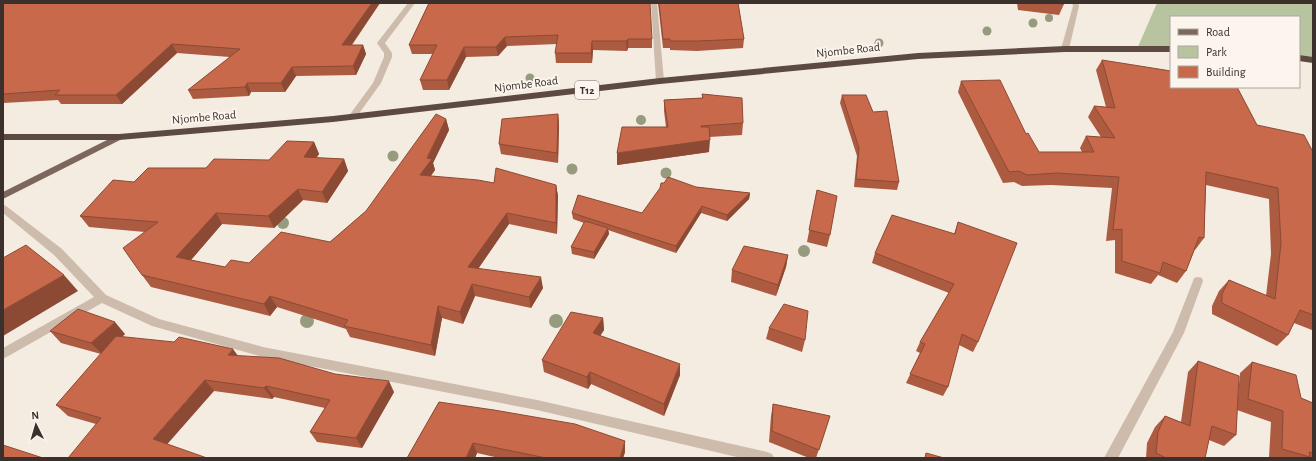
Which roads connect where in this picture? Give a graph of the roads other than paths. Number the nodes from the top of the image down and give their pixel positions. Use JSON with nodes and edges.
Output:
{"nodes":[{"id":1,"x":412,"y":3,"type":"edge"},
{"id":2,"x":654,"y":3,"type":"edge"},
{"id":3,"x":1075,"y":3,"type":"edge"},
{"id":4,"x":1065,"y":49,"type":"junction"},
{"id":5,"x":1170,"y":50,"type":"edge"},
{"id":6,"x":1300,"y":58,"type":"edge"},
{"id":7,"x":1313,"y":60,"type":"edge"},
{"id":8,"x":660,"y":81,"type":"junction"},
{"id":9,"x":352,"y":117,"type":"junction"},
{"id":10,"x":3,"y":137,"type":"edge"},
{"id":11,"x":119,"y":137,"type":"junction"},
{"id":12,"x":3,"y":196,"type":"edge"},
{"id":13,"x":3,"y":208,"type":"edge"},
{"id":14,"x":1198,"y":281,"type":"dead end"},
{"id":15,"x":102,"y":298,"type":"junction"},
{"id":16,"x":3,"y":354,"type":"edge"},
{"id":17,"x":759,"y":457,"type":"edge"},
{"id":18,"x":1111,"y":458,"type":"edge"}],
"edges":[{"from":1,"to":9,"type":"street"},
{"from":2,"to":8,"type":"street"},
{"from":3,"to":4,"type":"street"},
{"from":4,"to":5,"type":"highway","name":"Njombe Road","number":"T12"},
{"from":4,"to":8,"type":"highway","name":"Njombe Road","number":"T12"},
{"from":6,"to":7,"type":"highway"},
{"from":8,"to":9,"type":"highway","name":"Njombe Road","number":"T12"},
{"from":9,"to":11,"type":"highway","name":"Njombe Road","number":"T12"},
{"from":10,"to":11,"type":"highway","name":"Njombe Road","number":"T12"},
{"from":11,"to":12,"type":"main road"},
{"from":13,"to":15,"type":"street"},
{"from":14,"to":18,"type":"street"},
{"from":15,"to":16,"type":"street"},
{"from":15,"to":17,"type":"street"}]}
